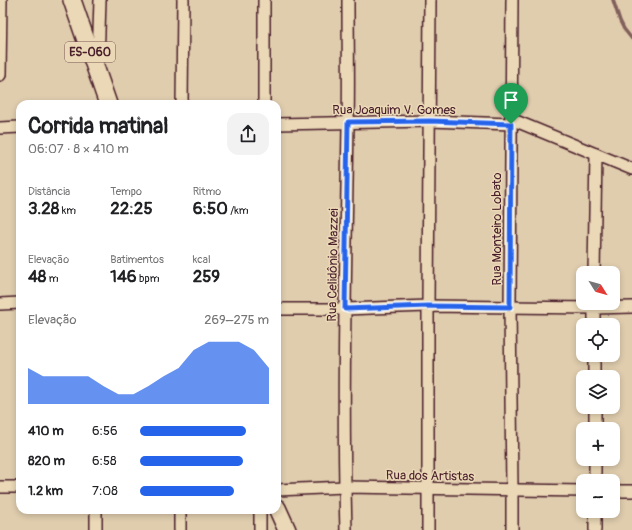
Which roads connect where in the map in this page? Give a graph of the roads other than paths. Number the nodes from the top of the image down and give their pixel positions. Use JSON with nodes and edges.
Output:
{"nodes":[{"id":1,"x":1,"y":0,"type":"edge"},
{"id":2,"x":72,"y":0,"type":"edge"},
{"id":3,"x":100,"y":0,"type":"edge"},
{"id":4,"x":183,"y":0,"type":"edge"},
{"id":5,"x":264,"y":0,"type":"edge"},
{"id":6,"x":348,"y":0,"type":"edge"},
{"id":7,"x":430,"y":0,"type":"edge"},
{"id":8,"x":512,"y":0,"type":"edge"},
{"id":9,"x":0,"y":32,"type":"edge"},
{"id":10,"x":0,"y":75,"type":"edge"},
{"id":11,"x":98,"y":75,"type":"junction"},
{"id":12,"x":107,"y":100,"type":"edge"},
{"id":13,"x":182,"y":100,"type":"edge"},
{"id":14,"x":264,"y":100,"type":"edge"},
{"id":15,"x":430,"y":121,"type":"junction"},
{"id":16,"x":348,"y":122,"type":"junction"},
{"id":17,"x":511,"y":122,"type":"junction"},
{"id":18,"x":281,"y":124,"type":"edge"},
{"id":19,"x":16,"y":127,"type":"edge"},
{"id":20,"x":0,"y":128,"type":"edge"},
{"id":21,"x":596,"y":154,"type":"junction"},
{"id":22,"x":632,"y":169,"type":"edge"},
{"id":23,"x":594,"y":266,"type":"edge"},
{"id":24,"x":16,"y":303,"type":"edge"},
{"id":25,"x":0,"y":304,"type":"edge"},
{"id":26,"x":428,"y":306,"type":"junction"},
{"id":27,"x":576,"y":306,"type":"edge"},
{"id":28,"x":510,"y":307,"type":"junction"},
{"id":29,"x":620,"y":307,"type":"edge"},
{"id":30,"x":632,"y":307,"type":"edge"},
{"id":31,"x":281,"y":309,"type":"edge"},
{"id":32,"x":345,"y":309,"type":"junction"},
{"id":33,"x":0,"y":487,"type":"edge"},
{"id":34,"x":16,"y":487,"type":"edge"},
{"id":35,"x":345,"y":487,"type":"junction"},
{"id":36,"x":428,"y":488,"type":"junction"},
{"id":37,"x":281,"y":490,"type":"edge"},
{"id":38,"x":512,"y":490,"type":"junction"},
{"id":39,"x":576,"y":491,"type":"edge"},
{"id":40,"x":620,"y":491,"type":"edge"},
{"id":41,"x":632,"y":491,"type":"edge"},
{"id":42,"x":96,"y":514,"type":"edge"},
{"id":43,"x":180,"y":514,"type":"edge"},
{"id":44,"x":260,"y":514,"type":"edge"},
{"id":45,"x":280,"y":514,"type":"edge"},
{"id":46,"x":595,"y":518,"type":"edge"},
{"id":47,"x":96,"y":530,"type":"edge"},
{"id":48,"x":180,"y":530,"type":"edge"},
{"id":49,"x":260,"y":530,"type":"edge"},
{"id":50,"x":287,"y":530,"type":"edge"},
{"id":51,"x":346,"y":530,"type":"edge"},
{"id":52,"x":428,"y":530,"type":"edge"},
{"id":53,"x":512,"y":530,"type":"edge"},
{"id":54,"x":595,"y":530,"type":"edge"}],
"edges":[{"from":1,"to":9,"type":"street"},
{"from":2,"to":11,"type":"main road","number":"ES-060"},
{"from":3,"to":11,"type":"street"},
{"from":4,"to":13,"type":"street"},
{"from":5,"to":14,"type":"street"},
{"from":6,"to":16,"type":"street","name":"Rua Celidônio Mazzei"},
{"from":7,"to":15,"type":"street"},
{"from":8,"to":17,"type":"street","name":"Rua Monteiro Lobato"},
{"from":9,"to":10,"type":"street"},
{"from":11,"to":12,"type":"main road","number":"ES-060"},
{"from":15,"to":16,"type":"street","name":"Rua Joaquim V. Gomes"},
{"from":15,"to":17,"type":"street","name":"Rua Joaquim V. Gomes"},
{"from":15,"to":26,"type":"street"},
{"from":16,"to":18,"type":"street","name":"Rua Joaquim V. Gomes"},
{"from":16,"to":32,"type":"street","name":"Rua Celidônio Mazzei"},
{"from":17,"to":21,"type":"street","name":"Rua Joaquim V. Gomes"},
{"from":17,"to":28,"type":"street","name":"Rua Monteiro Lobato"},
{"from":19,"to":20,"type":"street"},
{"from":21,"to":22,"type":"street","name":"Rua Joaquim V. Gomes"},
{"from":21,"to":23,"type":"street"},
{"from":24,"to":25,"type":"street"},
{"from":26,"to":28,"type":"street"},
{"from":26,"to":32,"type":"street"},
{"from":26,"to":36,"type":"street"},
{"from":27,"to":28,"type":"street"},
{"from":28,"to":38,"type":"street","name":"Rua Monteiro Lobato"},
{"from":29,"to":30,"type":"street"},
{"from":31,"to":32,"type":"street"},
{"from":32,"to":35,"type":"street","name":"Rua Celidônio Mazzei"},
{"from":33,"to":34,"type":"street"},
{"from":35,"to":36,"type":"street","name":"Rua dos Artistas"},
{"from":35,"to":37,"type":"street","name":"Rua dos Artistas"},
{"from":35,"to":51,"type":"street","name":"Rua Celidônio Mazzei"},
{"from":36,"to":38,"type":"street","name":"Rua dos Artistas"},
{"from":36,"to":52,"type":"street"},
{"from":38,"to":39,"type":"street","name":"Rua dos Artistas"},
{"from":38,"to":53,"type":"street","name":"Rua Monteiro Lobato"},
{"from":40,"to":41,"type":"street"},
{"from":42,"to":47,"type":"street"},
{"from":43,"to":48,"type":"street"},
{"from":44,"to":49,"type":"street"},
{"from":45,"to":50,"type":"main road"},
{"from":46,"to":54,"type":"street"}]}
